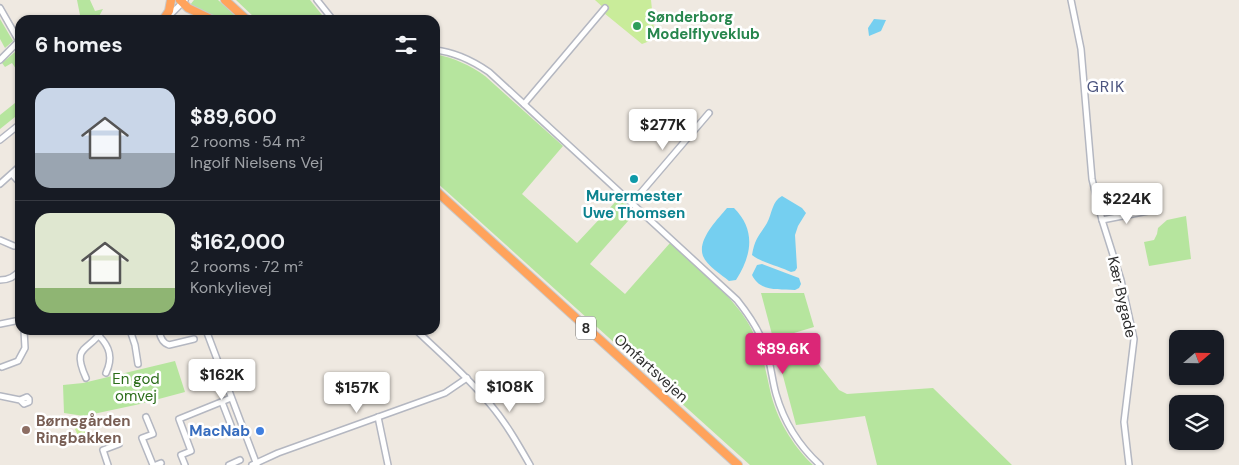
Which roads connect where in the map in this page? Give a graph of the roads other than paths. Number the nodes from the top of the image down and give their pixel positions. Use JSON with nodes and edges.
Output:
{"nodes":[{"id":1,"x":171,"y":0,"type":"edge"},
{"id":2,"x":226,"y":0,"type":"edge"},
{"id":3,"x":317,"y":0,"type":"edge"},
{"id":4,"x":1070,"y":0,"type":"edge"},
{"id":5,"x":183,"y":1,"type":"edge"},
{"id":6,"x":0,"y":8,"type":"edge"},
{"id":7,"x":605,"y":8,"type":"dead end"},
{"id":8,"x":167,"y":15,"type":"edge"},
{"id":9,"x":169,"y":15,"type":"edge"},
{"id":10,"x":203,"y":15,"type":"edge"},
{"id":11,"x":242,"y":15,"type":"edge"},
{"id":12,"x":329,"y":15,"type":"edge"},
{"id":13,"x":15,"y":34,"type":"edge"},
{"id":14,"x":15,"y":46,"type":"edge"},
{"id":15,"x":440,"y":51,"type":"edge"},
{"id":16,"x":0,"y":60,"type":"edge"},
{"id":17,"x":524,"y":104,"type":"junction"},
{"id":18,"x":709,"y":113,"type":"dead end"},
{"id":19,"x":15,"y":128,"type":"edge"},
{"id":20,"x":0,"y":140,"type":"edge"},
{"id":21,"x":15,"y":171,"type":"edge"},
{"id":22,"x":12,"y":174,"type":"junction"},
{"id":23,"x":15,"y":177,"type":"edge"},
{"id":24,"x":0,"y":184,"type":"edge"},
{"id":25,"x":440,"y":195,"type":"edge"},
{"id":26,"x":632,"y":203,"type":"junction"},
{"id":27,"x":1148,"y":211,"type":"dead end"},
{"id":28,"x":1102,"y":220,"type":"junction"},
{"id":29,"x":0,"y":240,"type":"edge"},
{"id":30,"x":15,"y":246,"type":"edge"},
{"id":31,"x":15,"y":276,"type":"edge"},
{"id":32,"x":0,"y":280,"type":"edge"},
{"id":33,"x":15,"y":321,"type":"edge"},
{"id":34,"x":0,"y":324,"type":"edge"},
{"id":35,"x":24,"y":335,"type":"edge"},
{"id":36,"x":132,"y":335,"type":"edge"},
{"id":37,"x":160,"y":335,"type":"edge"},
{"id":38,"x":208,"y":335,"type":"edge"},
{"id":39,"x":421,"y":335,"type":"edge"},
{"id":40,"x":99,"y":336,"type":"joint"},
{"id":41,"x":194,"y":339,"type":"dead end"},
{"id":42,"x":138,"y":364,"type":"dead end"},
{"id":43,"x":2,"y":367,"type":"dead end"},
{"id":44,"x":106,"y":373,"type":"dead end"},
{"id":45,"x":86,"y":378,"type":"dead end"},
{"id":46,"x":467,"y":378,"type":"junction"},
{"id":47,"x":0,"y":396,"type":"edge"},
{"id":48,"x":231,"y":398,"type":"junction"},
{"id":49,"x":20,"y":400,"type":"dead end"},
{"id":50,"x":222,"y":402,"type":"junction"},
{"id":51,"x":146,"y":417,"type":"dead end"},
{"id":52,"x":378,"y":417,"type":"junction"},
{"id":53,"x":232,"y":428,"type":"dead end"},
{"id":54,"x":160,"y":431,"type":"dead end"},
{"id":55,"x":153,"y":434,"type":"junction"},
{"id":56,"x":119,"y":444,"type":"dead end"},
{"id":57,"x":240,"y":460,"type":"dead end"},
{"id":58,"x":156,"y":464,"type":"edge"},
{"id":59,"x":255,"y":464,"type":"edge"},
{"id":60,"x":108,"y":465,"type":"edge"},
{"id":61,"x":184,"y":465,"type":"edge"},
{"id":62,"x":230,"y":465,"type":"edge"},
{"id":63,"x":388,"y":465,"type":"edge"},
{"id":64,"x":530,"y":465,"type":"edge"},
{"id":65,"x":738,"y":465,"type":"edge"},
{"id":66,"x":820,"y":465,"type":"edge"},
{"id":67,"x":1129,"y":465,"type":"edge"}],
"edges":[{"from":1,"to":8,"type":"highway"},
{"from":2,"to":11,"type":"highway"},
{"from":3,"to":12,"type":"street"},
{"from":4,"to":28,"type":"street","name":"Kær Bygade"},
{"from":5,"to":9,"type":"street"},
{"from":5,"to":10,"type":"highway"},
{"from":6,"to":13,"type":"street"},
{"from":7,"to":17,"type":"street"},
{"from":14,"to":16,"type":"street"},
{"from":15,"to":17,"type":"street"},
{"from":17,"to":26,"type":"street"},
{"from":18,"to":26,"type":"street"},
{"from":19,"to":20,"type":"street"},
{"from":21,"to":22,"type":"street"},
{"from":22,"to":23,"type":"street"},
{"from":22,"to":24,"type":"street"},
{"from":25,"to":65,"type":"highway","name":"Omfartsvejen","number":"8"},
{"from":26,"to":66,"type":"street"},
{"from":27,"to":28,"type":"street"},
{"from":28,"to":67,"type":"street","name":"Kær Bygade"},
{"from":29,"to":30,"type":"street"},
{"from":31,"to":32,"type":"street"},
{"from":33,"to":34,"type":"street"},
{"from":35,"to":43,"type":"street"},
{"from":36,"to":42,"type":"street"},
{"from":37,"to":41,"type":"street"},
{"from":38,"to":48,"type":"street"},
{"from":39,"to":46,"type":"street"},
{"from":40,"to":44,"type":"street"},
{"from":40,"to":45,"type":"street"},
{"from":46,"to":52,"type":"street"},
{"from":46,"to":64,"type":"street"},
{"from":47,"to":49,"type":"street"},
{"from":48,"to":50,"type":"street"},
{"from":48,"to":59,"type":"street"},
{"from":50,"to":53,"type":"street"},
{"from":50,"to":61,"type":"street"},
{"from":51,"to":55,"type":"street"},
{"from":52,"to":59,"type":"street"},
{"from":52,"to":63,"type":"street"},
{"from":54,"to":55,"type":"street"},
{"from":55,"to":58,"type":"street"},
{"from":56,"to":60,"type":"street"},
{"from":57,"to":62,"type":"street"}]}
